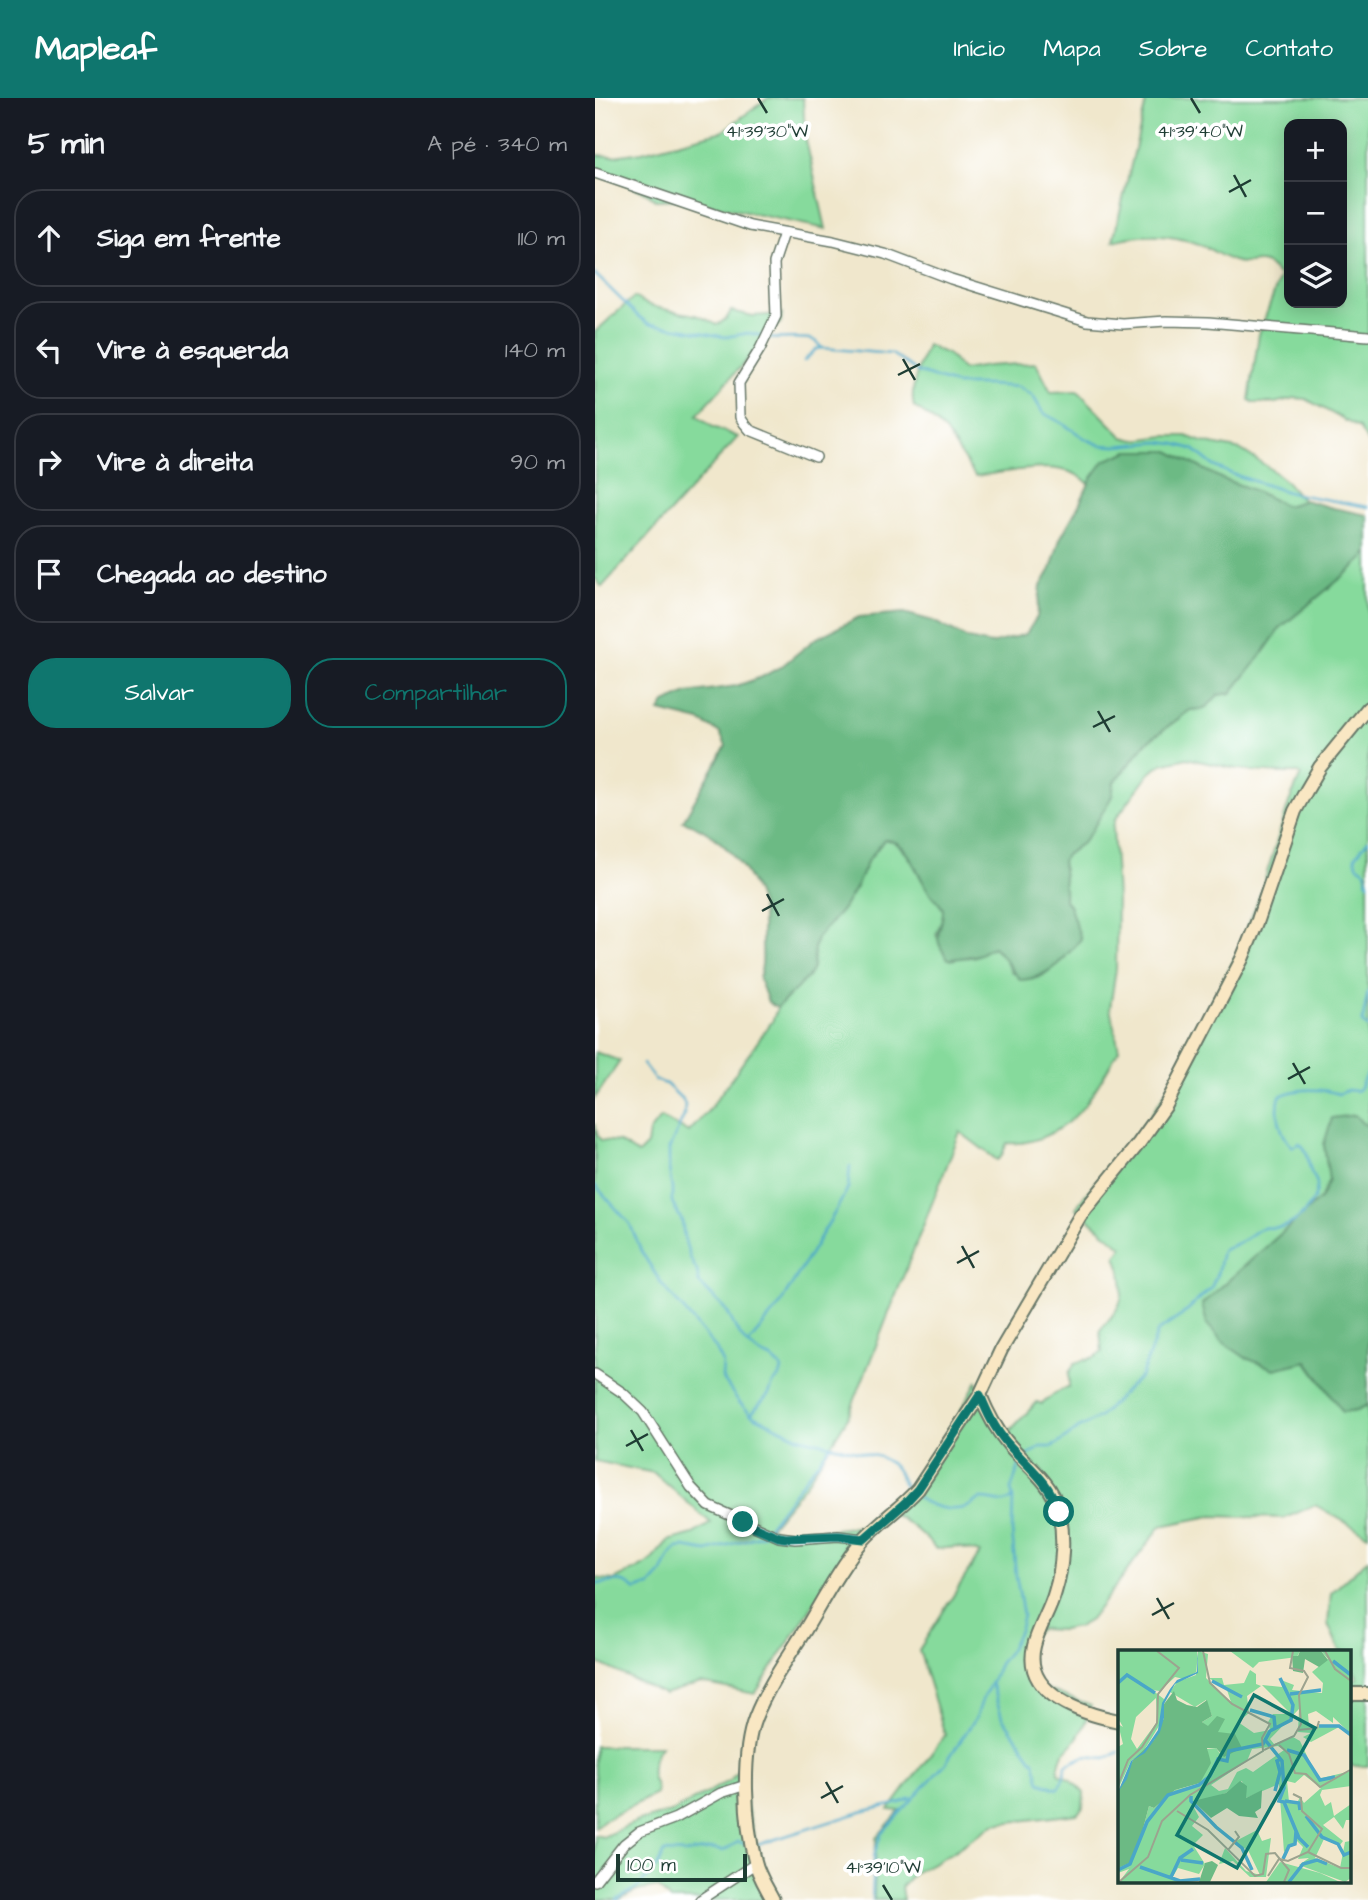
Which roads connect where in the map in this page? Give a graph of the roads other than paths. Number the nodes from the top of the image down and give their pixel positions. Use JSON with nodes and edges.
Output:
{"nodes":[{"id":1,"x":595,"y":173,"type":"edge"},
{"id":2,"x":784,"y":233,"type":"junction"},
{"id":3,"x":1368,"y":336,"type":"edge"},
{"id":4,"x":816,"y":457,"type":"dead end"},
{"id":5,"x":1368,"y":708,"type":"edge"},
{"id":6,"x":595,"y":1374,"type":"edge"},
{"id":7,"x":980,"y":1395,"type":"junction"},
{"id":8,"x":864,"y":1539,"type":"junction"},
{"id":9,"x":1350,"y":1694,"type":"edge"},
{"id":10,"x":1368,"y":1694,"type":"edge"},
{"id":11,"x":1118,"y":1721,"type":"edge"},
{"id":12,"x":746,"y":1785,"type":"junction"},
{"id":13,"x":755,"y":1864,"type":"junction"},
{"id":14,"x":595,"y":1881,"type":"edge"},
{"id":15,"x":700,"y":1900,"type":"edge"},
{"id":16,"x":773,"y":1900,"type":"edge"}],
"edges":[{"from":1,"to":2,"type":"street"},
{"from":2,"to":3,"type":"street"},
{"from":2,"to":4,"type":"street"},
{"from":5,"to":7,"type":"street"},
{"from":6,"to":8,"type":"street"},
{"from":7,"to":8,"type":"street"},
{"from":7,"to":11,"type":"street"},
{"from":8,"to":12,"type":"street"},
{"from":9,"to":10,"type":"street"},
{"from":12,"to":13,"type":"street"},
{"from":12,"to":14,"type":"street"},
{"from":13,"to":15,"type":"street"},
{"from":13,"to":16,"type":"street"}]}
